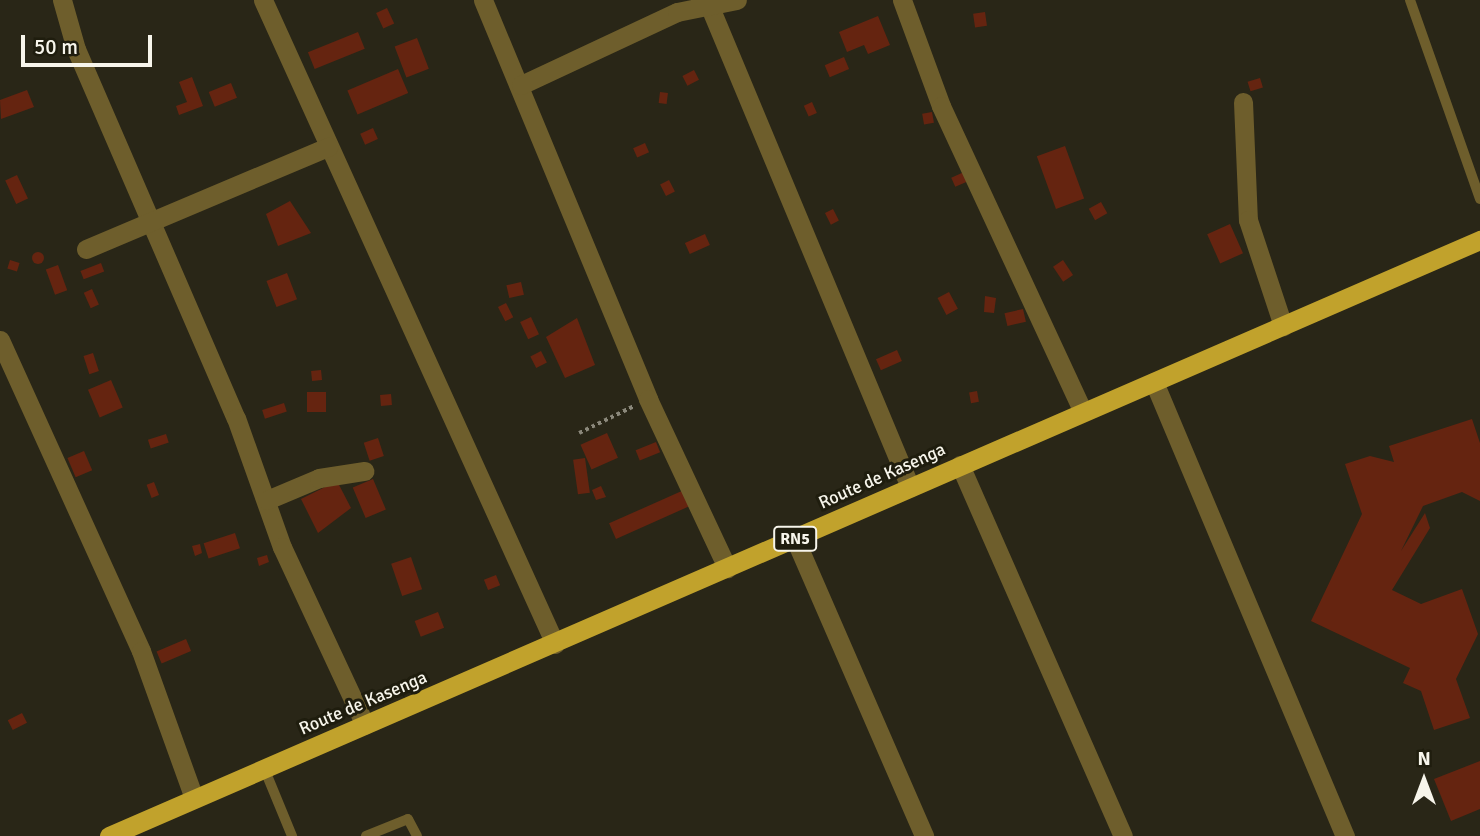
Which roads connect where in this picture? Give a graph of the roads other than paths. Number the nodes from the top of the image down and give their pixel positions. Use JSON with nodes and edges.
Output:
{"nodes":[{"id":1,"x":62,"y":0,"type":"edge"},
{"id":2,"x":263,"y":0,"type":"edge"},
{"id":3,"x":483,"y":0,"type":"edge"},
{"id":4,"x":737,"y":0,"type":"edge"},
{"id":5,"x":902,"y":0,"type":"edge"},
{"id":6,"x":1410,"y":0,"type":"edge"},
{"id":7,"x":709,"y":4,"type":"edge"},
{"id":8,"x":521,"y":86,"type":"junction"},
{"id":9,"x":1243,"y":102,"type":"dead end"},
{"id":10,"x":328,"y":147,"type":"junction"},
{"id":11,"x":1480,"y":199,"type":"edge"},
{"id":12,"x":152,"y":219,"type":"junction"},
{"id":13,"x":1480,"y":240,"type":"edge"},
{"id":14,"x":86,"y":249,"type":"dead end"},
{"id":15,"x":1283,"y":326,"type":"junction"},
{"id":16,"x":0,"y":340,"type":"edge"},
{"id":17,"x":1154,"y":382,"type":"junction"},
{"id":18,"x":1083,"y":412,"type":"junction"},
{"id":19,"x":960,"y":465,"type":"junction"},
{"id":20,"x":364,"y":471,"type":"dead end"},
{"id":21,"x":910,"y":487,"type":"junction"},
{"id":22,"x":267,"y":500,"type":"junction"},
{"id":23,"x":795,"y":539,"type":"junction"},
{"id":24,"x":727,"y":568,"type":"junction"},
{"id":25,"x":555,"y":644,"type":"junction"},
{"id":26,"x":365,"y":725,"type":"junction"},
{"id":27,"x":264,"y":768,"type":"junction"},
{"id":28,"x":194,"y":799,"type":"junction"},
{"id":29,"x":109,"y":836,"type":"edge"},
{"id":30,"x":292,"y":836,"type":"edge"},
{"id":31,"x":366,"y":836,"type":"edge"},
{"id":32,"x":417,"y":836,"type":"edge"},
{"id":33,"x":924,"y":836,"type":"edge"},
{"id":34,"x":1124,"y":836,"type":"edge"},
{"id":35,"x":1345,"y":836,"type":"edge"}],
"edges":[{"from":1,"to":12,"type":"street"},
{"from":2,"to":10,"type":"street"},
{"from":3,"to":8,"type":"street"},
{"from":4,"to":7,"type":"street"},
{"from":5,"to":18,"type":"street"},
{"from":6,"to":11,"type":"lane"},
{"from":7,"to":8,"type":"street"},
{"from":7,"to":21,"type":"street"},
{"from":8,"to":24,"type":"street"},
{"from":9,"to":15,"type":"street"},
{"from":10,"to":12,"type":"street"},
{"from":10,"to":25,"type":"street"},
{"from":12,"to":14,"type":"street"},
{"from":12,"to":22,"type":"street"},
{"from":13,"to":15,"type":"highway","name":"Route de Kasenga","number":"RN5"},
{"from":15,"to":17,"type":"highway","name":"Route de Kasenga","number":"RN5"},
{"from":16,"to":28,"type":"street"},
{"from":17,"to":18,"type":"highway","name":"Route de Kasenga","number":"RN5"},
{"from":17,"to":35,"type":"street"},
{"from":18,"to":19,"type":"highway","name":"Route de Kasenga","number":"RN5"},
{"from":19,"to":21,"type":"highway","name":"Route de Kasenga","number":"RN5"},
{"from":19,"to":34,"type":"street"},
{"from":20,"to":22,"type":"street"},
{"from":21,"to":23,"type":"highway","name":"Route de Kasenga","number":"RN5"},
{"from":22,"to":26,"type":"street"},
{"from":23,"to":24,"type":"highway","name":"Route de Kasenga","number":"RN5"},
{"from":23,"to":33,"type":"street"},
{"from":24,"to":25,"type":"highway","name":"Route de Kasenga","number":"RN5"},
{"from":25,"to":26,"type":"highway","name":"Route de Kasenga","number":"RN5"},
{"from":26,"to":27,"type":"highway","name":"Route de Kasenga","number":"RN5"},
{"from":27,"to":28,"type":"highway","name":"Route de Kasenga","number":"RN5"},
{"from":27,"to":30,"type":"lane"},
{"from":28,"to":29,"type":"highway","name":"Route de Kasenga","number":"RN5"},
{"from":31,"to":32,"type":"lane"}]}
